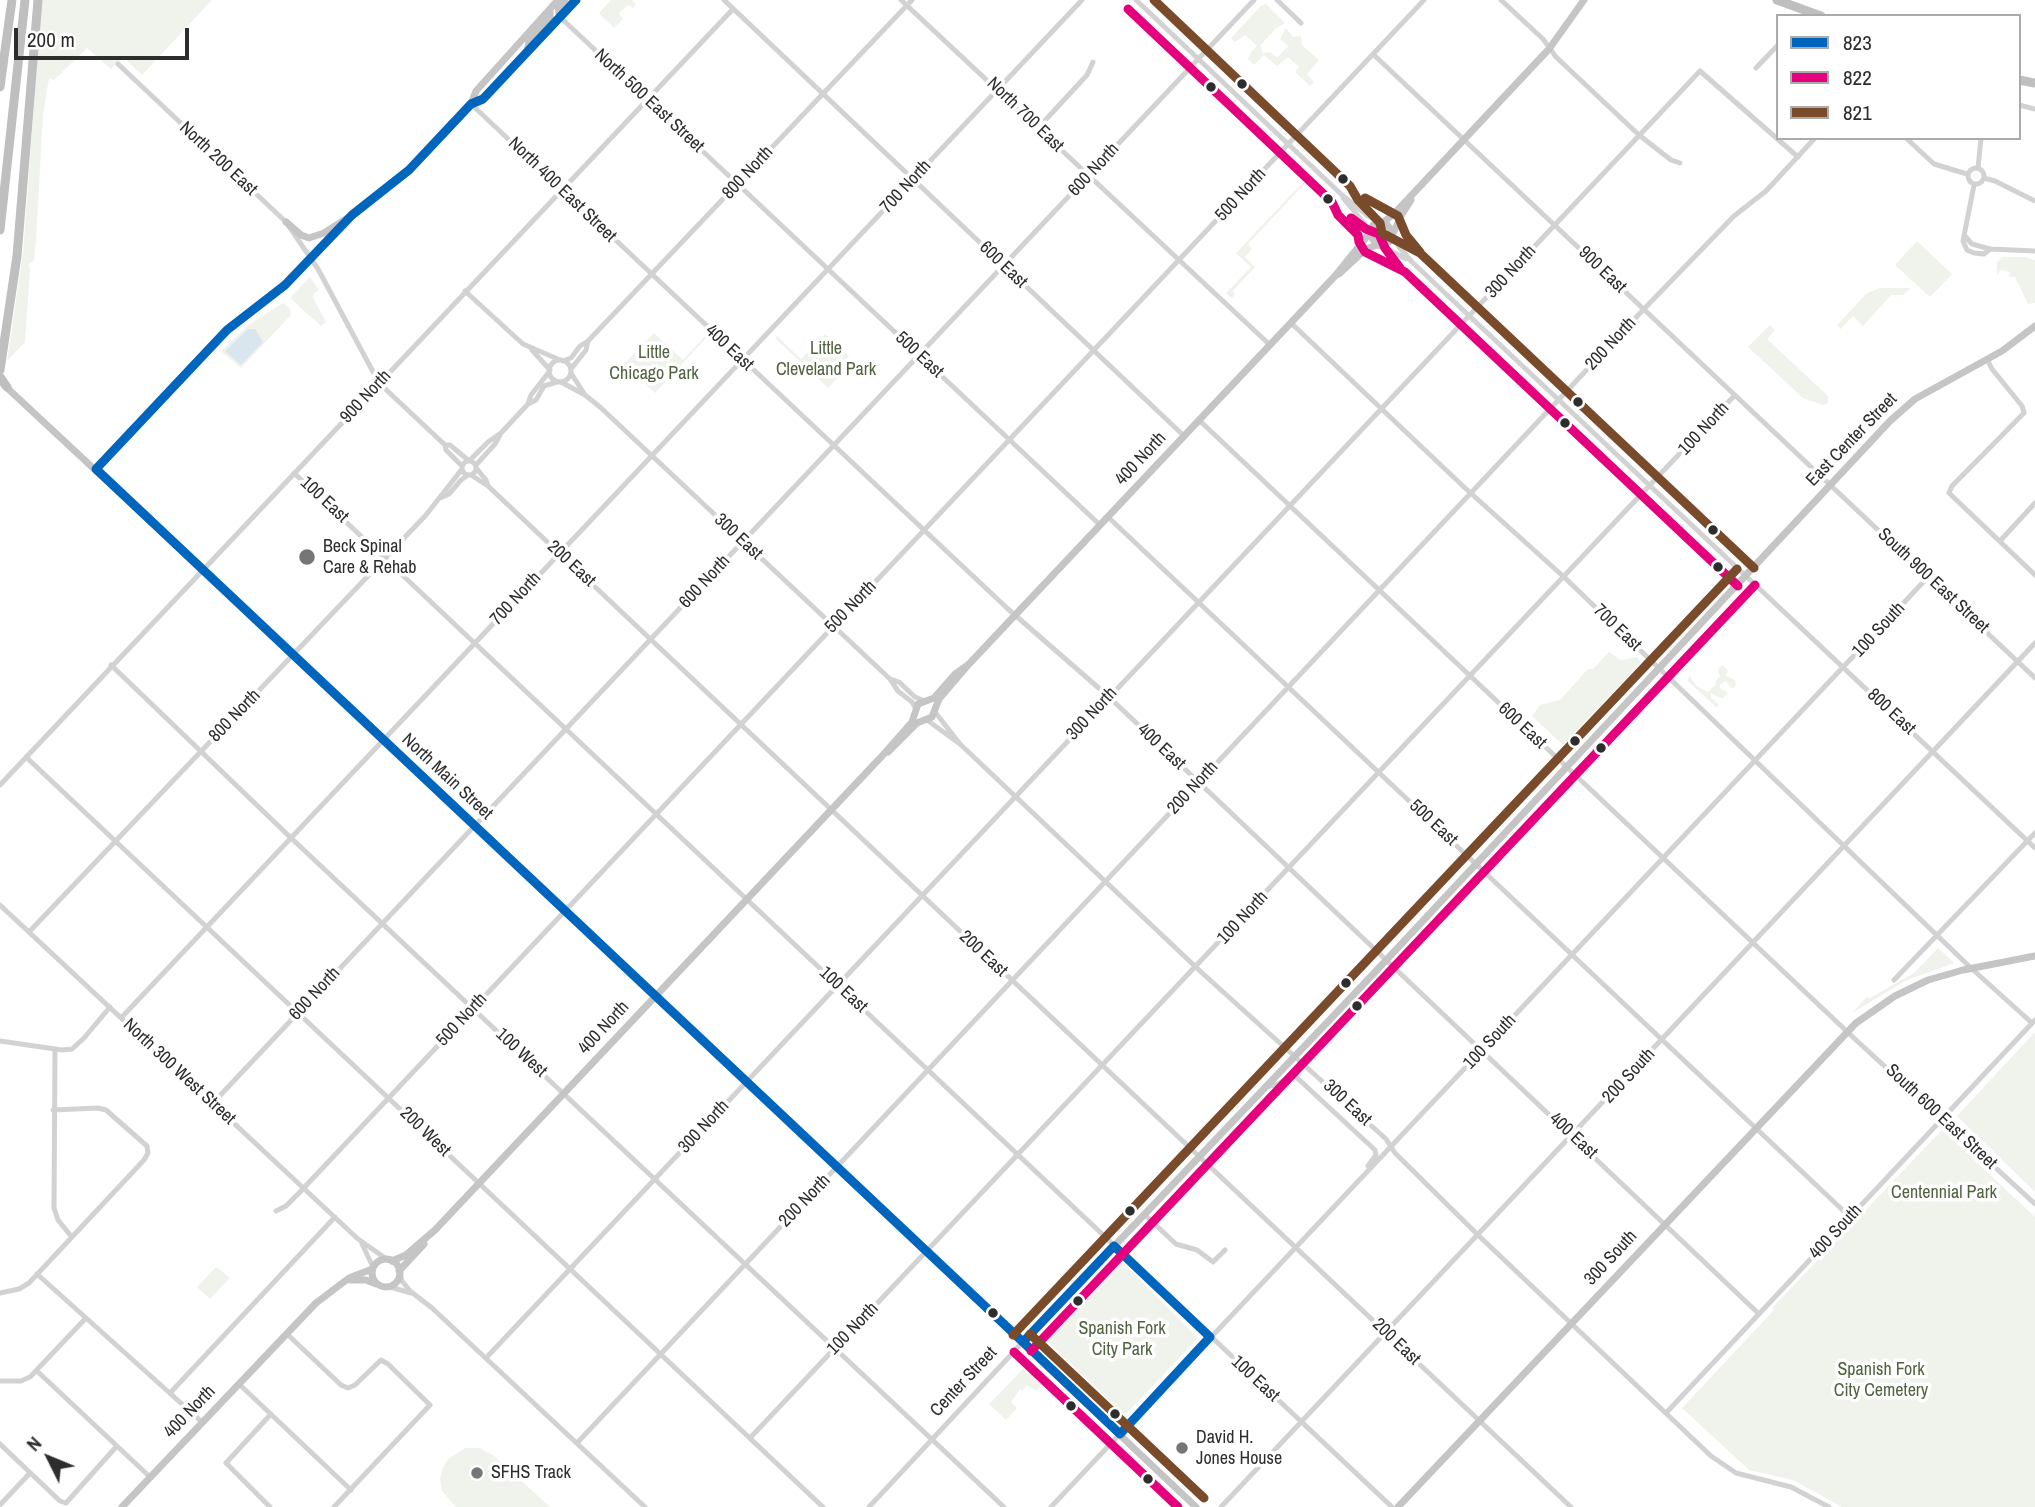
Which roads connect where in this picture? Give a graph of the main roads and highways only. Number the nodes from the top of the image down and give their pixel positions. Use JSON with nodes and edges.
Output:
{"nodes":[{"id":1,"x":12,"y":0,"type":"edge"},
{"id":2,"x":25,"y":0,"type":"edge"},
{"id":3,"x":38,"y":0,"type":"edge"},
{"id":4,"x":558,"y":0,"type":"edge"},
{"id":5,"x":565,"y":0,"type":"edge"},
{"id":6,"x":576,"y":0,"type":"edge"},
{"id":7,"x":1584,"y":0,"type":"edge"},
{"id":8,"x":1777,"y":0,"type":"edge"},
{"id":9,"x":550,"y":10,"type":"junction"},
{"id":10,"x":1816,"y":14,"type":"edge"},
{"id":11,"x":560,"y":17,"type":"junction"},
{"id":12,"x":527,"y":52,"type":"junction"},
{"id":13,"x":0,"y":86,"type":"edge"},
{"id":14,"x":471,"y":104,"type":"junction"},
{"id":15,"x":1416,"y":191,"type":"junction"},
{"id":16,"x":352,"y":215,"type":"junction"},
{"id":17,"x":286,"y":222,"type":"road end"},
{"id":18,"x":1382,"y":222,"type":"junction"},
{"id":19,"x":0,"y":230,"type":"edge"},
{"id":20,"x":1370,"y":232,"type":"junction"},
{"id":21,"x":1393,"y":234,"type":"junction"},
{"id":22,"x":1379,"y":245,"type":"junction"},
{"id":23,"x":1335,"y":276,"type":"junction"},
{"id":24,"x":2035,"y":326,"type":"edge"},
{"id":25,"x":0,"y":370,"type":"edge"},
{"id":26,"x":2,"y":383,"type":"edge"},
{"id":27,"x":96,"y":469,"type":"junction"},
{"id":28,"x":1746,"y":577,"type":"joint"},
{"id":29,"x":969,"y":664,"type":"junction"},
{"id":30,"x":926,"y":701,"type":"junction"},
{"id":31,"x":934,"y":710,"type":"junction"},
{"id":32,"x":916,"y":711,"type":"junction"},
{"id":33,"x":925,"y":720,"type":"junction"},
{"id":34,"x":882,"y":756,"type":"junction"},
{"id":35,"x":2035,"y":956,"type":"edge"},
{"id":36,"x":656,"y":996,"type":"junction"},
{"id":37,"x":435,"y":1230,"type":"junction"},
{"id":38,"x":390,"y":1260,"type":"junction"},
{"id":39,"x":373,"y":1268,"type":"junction"},
{"id":40,"x":400,"y":1272,"type":"junction"},
{"id":41,"x":342,"y":1282,"type":"junction"},
{"id":42,"x":376,"y":1284,"type":"junction"},
{"id":43,"x":1023,"y":1343,"type":"junction"},
{"id":44,"x":122,"y":1507,"type":"edge"},
{"id":45,"x":1196,"y":1507,"type":"edge"},
{"id":46,"x":1398,"y":1507,"type":"edge"}],
"edges":[{"from":1,"to":13,"type":"highway"},
{"from":2,"to":19,"type":"highway"},
{"from":3,"to":25,"type":"highway"},
{"from":4,"to":9,"type":"main road"},
{"from":5,"to":11,"type":"main road"},
{"from":6,"to":11,"type":"main road"},
{"from":7,"to":15,"type":"main road"},
{"from":8,"to":10,"type":"highway"},
{"from":9,"to":12,"type":"main road"},
{"from":9,"to":14,"type":"main road"},
{"from":11,"to":12,"type":"main road"},
{"from":12,"to":14,"type":"main road"},
{"from":14,"to":16,"type":"main road"},
{"from":15,"to":18,"type":"main road"},
{"from":15,"to":21,"type":"main road"},
{"from":16,"to":17,"type":"main road"},
{"from":16,"to":27,"type":"main road"},
{"from":18,"to":20,"type":"main road"},
{"from":18,"to":21,"type":"main road"},
{"from":20,"to":22,"type":"main road"},
{"from":20,"to":23,"type":"main road"},
{"from":21,"to":22,"type":"main road"},
{"from":22,"to":23,"type":"main road"},
{"from":23,"to":29,"type":"main road","name":"400 North"},
{"from":24,"to":28,"type":"main road","name":"East Center Street"},
{"from":26,"to":27,"type":"main road","name":"North Main Street"},
{"from":27,"to":36,"type":"main road","name":"North Main Street"},
{"from":28,"to":43,"type":"main road","name":"Center Street"},
{"from":29,"to":30,"type":"main road","name":"400 North"},
{"from":29,"to":31,"type":"main road","name":"400 North"},
{"from":30,"to":31,"type":"main road"},
{"from":30,"to":32,"type":"main road"},
{"from":31,"to":33,"type":"main road"},
{"from":32,"to":33,"type":"main road"},
{"from":32,"to":34,"type":"main road","name":"400 North"},
{"from":33,"to":34,"type":"main road","name":"400 North"},
{"from":34,"to":36,"type":"main road","name":"400 North"},
{"from":35,"to":46,"type":"main road","name":"300 South"},
{"from":36,"to":37,"type":"main road","name":"400 North"},
{"from":36,"to":43,"type":"main road","name":"North Main Street"},
{"from":37,"to":38,"type":"main road","name":"400 North"},
{"from":37,"to":40,"type":"main road","name":"400 North"},
{"from":38,"to":39,"type":"main road"},
{"from":38,"to":40,"type":"main road"},
{"from":39,"to":41,"type":"main road","name":"400 North"},
{"from":39,"to":42,"type":"main road"},
{"from":40,"to":42,"type":"main road"},
{"from":41,"to":42,"type":"main road"},
{"from":41,"to":44,"type":"main road","name":"400 North"},
{"from":43,"to":45,"type":"main road","name":"North Main Street"}]}
